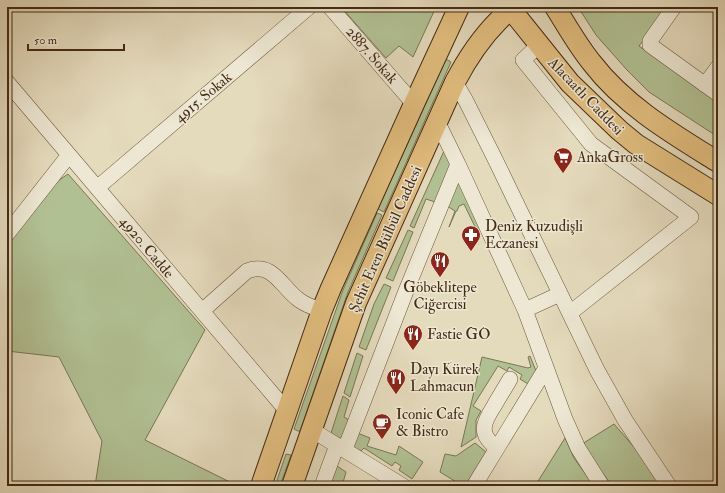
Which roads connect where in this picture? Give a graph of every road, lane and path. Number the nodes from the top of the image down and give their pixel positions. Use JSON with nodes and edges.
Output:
{"nodes":[{"id":1,"x":309,"y":7,"type":"edge"},
{"id":2,"x":330,"y":7,"type":"edge"},
{"id":3,"x":459,"y":7,"type":"edge"},
{"id":4,"x":555,"y":7,"type":"edge"},
{"id":5,"x":674,"y":7,"type":"edge"},
{"id":6,"x":511,"y":8,"type":"edge"},
{"id":7,"x":539,"y":46,"type":"junction"},
{"id":8,"x":718,"y":67,"type":"edge"},
{"id":9,"x":7,"y":82,"type":"edge"},
{"id":10,"x":455,"y":82,"type":"junction"},
{"id":11,"x":705,"y":85,"type":"junction"},
{"id":12,"x":718,"y":94,"type":"edge"},
{"id":13,"x":414,"y":104,"type":"junction"},
{"id":14,"x":437,"y":121,"type":"junction"},
{"id":15,"x":69,"y":155,"type":"junction"},
{"id":16,"x":718,"y":162,"type":"edge"},
{"id":17,"x":458,"y":164,"type":"junction"},
{"id":18,"x":97,"y":188,"type":"junction"},
{"id":19,"x":718,"y":195,"type":"edge"},
{"id":20,"x":7,"y":234,"type":"edge"},
{"id":21,"x":560,"y":294,"type":"junction"},
{"id":22,"x":322,"y":310,"type":"junction"},
{"id":23,"x":525,"y":310,"type":"junction"},
{"id":24,"x":202,"y":311,"type":"junction"},
{"id":25,"x":570,"y":313,"type":"junction"},
{"id":26,"x":546,"y":368,"type":"junction"},
{"id":27,"x":510,"y":379,"type":"dead end"},
{"id":28,"x":287,"y":411,"type":"junction"},
{"id":29,"x":312,"y":430,"type":"junction"},
{"id":30,"x":341,"y":447,"type":"junction"},
{"id":31,"x":497,"y":448,"type":"junction"},
{"id":32,"x":388,"y":482,"type":"edge"},
{"id":33,"x":262,"y":486,"type":"edge"},
{"id":34,"x":292,"y":486,"type":"edge"},
{"id":35,"x":322,"y":486,"type":"edge"},
{"id":36,"x":403,"y":486,"type":"edge"},
{"id":37,"x":474,"y":486,"type":"edge"},
{"id":38,"x":602,"y":486,"type":"edge"},
{"id":39,"x":669,"y":486,"type":"edge"}],
"edges":[{"from":1,"to":18,"type":"street","name":"4915. Sokak"},
{"from":2,"to":13,"type":"street","name":"2887. Sokak"},
{"from":3,"to":13,"type":"main road","name":"Şehit Eren Bülbül Caddesi"},
{"from":4,"to":16,"type":"main road","name":"Alacaatlı Caddesi"},
{"from":5,"to":11,"type":"street"},
{"from":6,"to":7,"type":"main road","name":"Alacaatlı Caddesi"},
{"from":6,"to":10,"type":"main road","name":"Şehit Eren Bülbül Caddesi"},
{"from":7,"to":19,"type":"main road","name":"Alacaatlı Caddesi"},
{"from":7,"to":25,"type":"street"},
{"from":8,"to":11,"type":"street"},
{"from":9,"to":15,"type":"street","name":"4920. Cadde"},
{"from":10,"to":14,"type":"main road","name":"Şehit Eren Bülbül Caddesi"},
{"from":10,"to":21,"type":"street"},
{"from":11,"to":12,"type":"street"},
{"from":13,"to":22,"type":"main road","name":"Şehit Eren Bülbül Caddesi"},
{"from":14,"to":17,"type":"street"},
{"from":14,"to":29,"type":"main road","name":"Şehit Eren Bülbül Caddesi"},
{"from":15,"to":18,"type":"street","name":"4920. Cadde"},
{"from":15,"to":20,"type":"street"},
{"from":17,"to":23,"type":"street"},
{"from":17,"to":30,"type":"street"},
{"from":18,"to":24,"type":"street","name":"4920. Cadde"},
{"from":21,"to":23,"type":"street"},
{"from":21,"to":25,"type":"street"},
{"from":22,"to":24,"type":"street"},
{"from":22,"to":28,"type":"main road","name":"Şehit Eren Bülbül Caddesi"},
{"from":23,"to":26,"type":"street"},
{"from":24,"to":28,"type":"street","name":"4920. Cadde"},
{"from":25,"to":39,"type":"street"},
{"from":26,"to":31,"type":"street"},
{"from":26,"to":38,"type":"street"},
{"from":27,"to":31,"type":"street"},
{"from":28,"to":33,"type":"main road","name":"Şehit Eren Bülbül Caddesi"},
{"from":29,"to":30,"type":"street"},
{"from":29,"to":34,"type":"main road","name":"Şehit Eren Bülbül Caddesi"},
{"from":30,"to":32,"type":"street"},
{"from":30,"to":35,"type":"street"},
{"from":31,"to":37,"type":"street"},
{"from":32,"to":36,"type":"street"}]}
